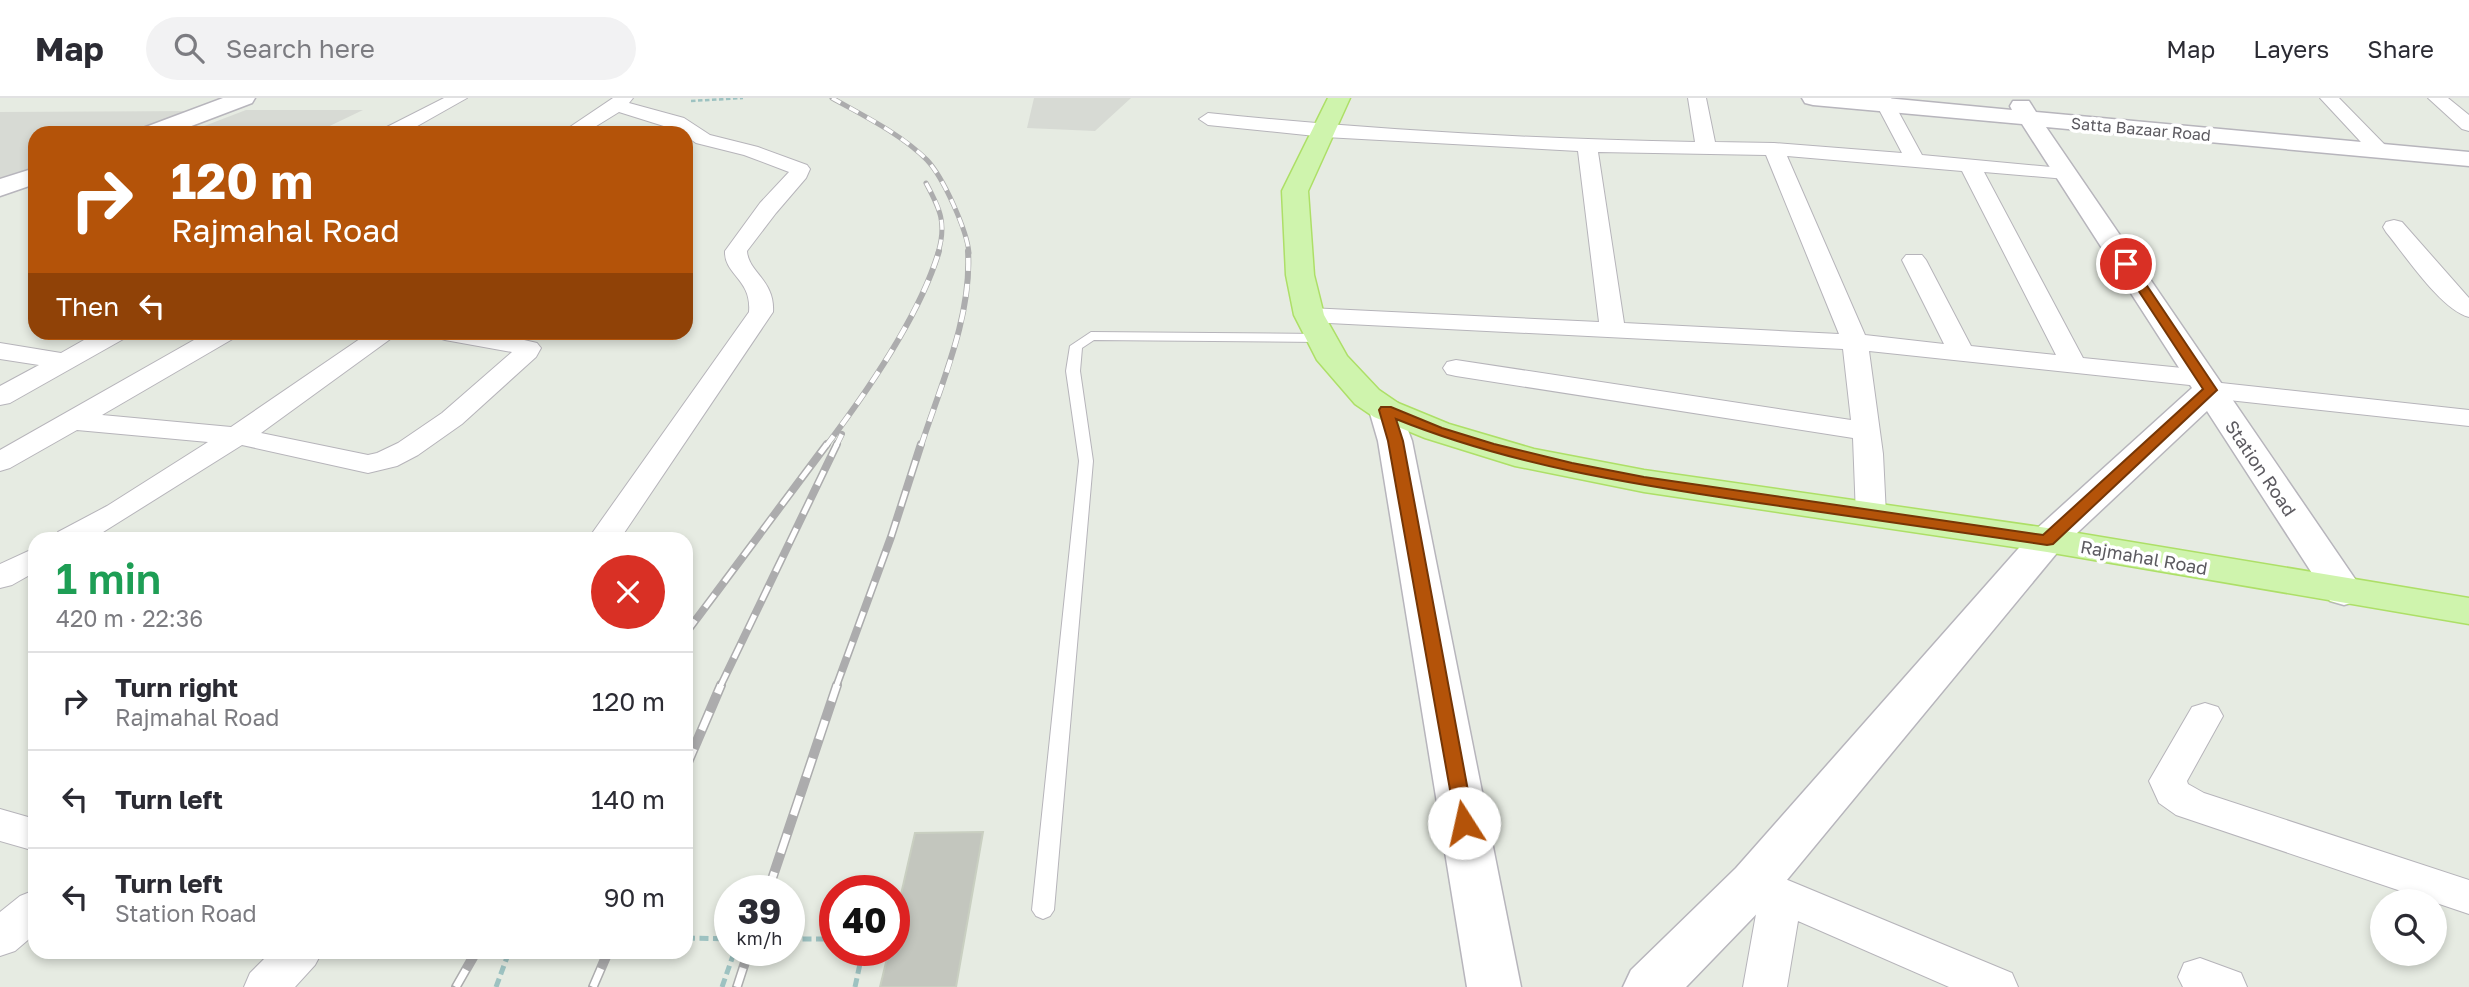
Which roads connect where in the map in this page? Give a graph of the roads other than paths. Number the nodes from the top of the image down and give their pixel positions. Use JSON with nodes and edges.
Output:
{"nodes":[{"id":1,"x":244,"y":98,"type":"edge"},
{"id":2,"x":458,"y":98,"type":"edge"},
{"id":3,"x":1339,"y":98,"type":"edge"},
{"id":4,"x":1697,"y":98,"type":"edge"},
{"id":5,"x":1813,"y":98,"type":"edge"},
{"id":6,"x":2329,"y":98,"type":"edge"},
{"id":7,"x":2437,"y":98,"type":"edge"},
{"id":8,"x":620,"y":101,"type":"edge"},
{"id":9,"x":1883,"y":101,"type":"edge"},
{"id":10,"x":2023,"y":108,"type":"edge"},
{"id":11,"x":1208,"y":120,"type":"dead end"},
{"id":12,"x":2469,"y":125,"type":"edge"},
{"id":13,"x":170,"y":126,"type":"edge"},
{"id":14,"x":404,"y":126,"type":"edge"},
{"id":15,"x":582,"y":126,"type":"edge"},
{"id":16,"x":680,"y":126,"type":"edge"},
{"id":17,"x":1325,"y":131,"type":"junction"},
{"id":18,"x":694,"y":144,"type":"edge"},
{"id":19,"x":1587,"y":146,"type":"junction"},
{"id":20,"x":1706,"y":149,"type":"junction"},
{"id":21,"x":1774,"y":149,"type":"junction"},
{"id":22,"x":2380,"y":151,"type":"junction"},
{"id":23,"x":2469,"y":159,"type":"edge"},
{"id":24,"x":1914,"y":160,"type":"junction"},
{"id":25,"x":1970,"y":166,"type":"junction"},
{"id":26,"x":2066,"y":173,"type":"junction"},
{"id":27,"x":28,"y":178,"type":"edge"},
{"id":28,"x":0,"y":187,"type":"edge"},
{"id":29,"x":2394,"y":227,"type":"dead end"},
{"id":30,"x":1914,"y":260,"type":"dead end"},
{"id":31,"x":2469,"y":310,"type":"edge"},
{"id":32,"x":1314,"y":327,"type":"junction"},
{"id":33,"x":1612,"y":328,"type":"junction"},
{"id":34,"x":103,"y":340,"type":"edge"},
{"id":35,"x":213,"y":340,"type":"edge"},
{"id":36,"x":375,"y":340,"type":"edge"},
{"id":37,"x":488,"y":340,"type":"edge"},
{"id":38,"x":1855,"y":342,"type":"junction"},
{"id":39,"x":0,"y":351,"type":"edge"},
{"id":40,"x":1962,"y":353,"type":"junction"},
{"id":41,"x":65,"y":361,"type":"junction"},
{"id":42,"x":2073,"y":363,"type":"junction"},
{"id":43,"x":1456,"y":368,"type":"dead end"},
{"id":44,"x":2206,"y":384,"type":"junction"},
{"id":45,"x":0,"y":397,"type":"edge"},
{"id":46,"x":1386,"y":410,"type":"junction"},
{"id":47,"x":2469,"y":418,"type":"edge"},
{"id":48,"x":74,"y":421,"type":"junction"},
{"id":49,"x":1865,"y":431,"type":"junction"},
{"id":50,"x":237,"y":436,"type":"junction"},
{"id":51,"x":0,"y":461,"type":"edge"},
{"id":52,"x":1871,"y":515,"type":"junction"},
{"id":53,"x":82,"y":532,"type":"edge"},
{"id":54,"x":609,"y":532,"type":"edge"},
{"id":55,"x":2047,"y":540,"type":"junction"},
{"id":56,"x":28,"y":562,"type":"edge"},
{"id":57,"x":0,"y":578,"type":"edge"},
{"id":58,"x":2344,"y":592,"type":"junction"},
{"id":59,"x":2469,"y":611,"type":"edge"},
{"id":60,"x":2205,"y":716,"type":"dead end"},
{"id":61,"x":0,"y":825,"type":"edge"},
{"id":62,"x":28,"y":833,"type":"edge"},
{"id":63,"x":1767,"y":888,"type":"junction"},
{"id":64,"x":2469,"y":897,"type":"edge"},
{"id":65,"x":1043,"y":910,"type":"dead end"},
{"id":66,"x":28,"y":914,"type":"edge"},
{"id":67,"x":0,"y":937,"type":"edge"},
{"id":68,"x":293,"y":959,"type":"edge"},
{"id":69,"x":266,"y":987,"type":"edge"},
{"id":70,"x":1494,"y":987,"type":"edge"},
{"id":71,"x":1650,"y":987,"type":"edge"},
{"id":72,"x":1765,"y":987,"type":"edge"},
{"id":73,"x":1996,"y":987,"type":"edge"}],
"edges":[{"from":1,"to":13,"type":"street"},
{"from":2,"to":14,"type":"street"},
{"from":3,"to":17,"type":"main road","name":"Rajmahal Road"},
{"from":4,"to":20,"type":"street"},
{"from":5,"to":9,"type":"street","name":"Satta Bazaar Road"},
{"from":6,"to":22,"type":"street"},
{"from":7,"to":12,"type":"street"},
{"from":8,"to":15,"type":"street"},
{"from":8,"to":16,"type":"street"},
{"from":9,"to":10,"type":"street","name":"Satta Bazaar Road"},
{"from":9,"to":24,"type":"street"},
{"from":10,"to":22,"type":"street","name":"Satta Bazaar Road"},
{"from":10,"to":26,"type":"street","name":"Station Road"},
{"from":11,"to":17,"type":"street"},
{"from":17,"to":19,"type":"street"},
{"from":17,"to":32,"type":"main road","name":"Rajmahal Road"},
{"from":18,"to":54,"type":"street"},
{"from":19,"to":20,"type":"street"},
{"from":19,"to":33,"type":"street"},
{"from":20,"to":21,"type":"street"},
{"from":21,"to":24,"type":"street"},
{"from":21,"to":38,"type":"street"},
{"from":22,"to":23,"type":"street","name":"Satta Bazaar Road"},
{"from":24,"to":25,"type":"street"},
{"from":25,"to":26,"type":"street"},
{"from":25,"to":42,"type":"street"},
{"from":26,"to":44,"type":"street","name":"Station Road"},
{"from":27,"to":28,"type":"street"},
{"from":29,"to":31,"type":"street"},
{"from":30,"to":40,"type":"street"},
{"from":32,"to":33,"type":"street"},
{"from":32,"to":46,"type":"main road","name":"Rajmahal Road"},
{"from":32,"to":65,"type":"lane"},
{"from":33,"to":38,"type":"street"},
{"from":34,"to":41,"type":"street"},
{"from":35,"to":48,"type":"street"},
{"from":36,"to":50,"type":"street"},
{"from":37,"to":50,"type":"street"},
{"from":38,"to":40,"type":"street"},
{"from":38,"to":49,"type":"street"},
{"from":39,"to":41,"type":"street"},
{"from":40,"to":42,"type":"street"},
{"from":41,"to":45,"type":"street"},
{"from":42,"to":44,"type":"street"},
{"from":43,"to":49,"type":"street"},
{"from":44,"to":47,"type":"street"},
{"from":44,"to":55,"type":"street"},
{"from":44,"to":58,"type":"street","name":"Station Road"},
{"from":46,"to":52,"type":"main road","name":"Rajmahal Road"},
{"from":46,"to":70,"type":"street"},
{"from":48,"to":50,"type":"street"},
{"from":48,"to":51,"type":"street"},
{"from":49,"to":52,"type":"street"},
{"from":50,"to":53,"type":"street"},
{"from":52,"to":55,"type":"main road","name":"Rajmahal Road"},
{"from":55,"to":58,"type":"main road","name":"Rajmahal Road"},
{"from":55,"to":63,"type":"street"},
{"from":56,"to":57,"type":"street"},
{"from":58,"to":59,"type":"main road","name":"Rajmahal Road"},
{"from":60,"to":64,"type":"street"},
{"from":61,"to":62,"type":"street"},
{"from":63,"to":71,"type":"street"},
{"from":63,"to":72,"type":"street"},
{"from":63,"to":73,"type":"street"},
{"from":66,"to":67,"type":"street"},
{"from":68,"to":69,"type":"street"}]}
